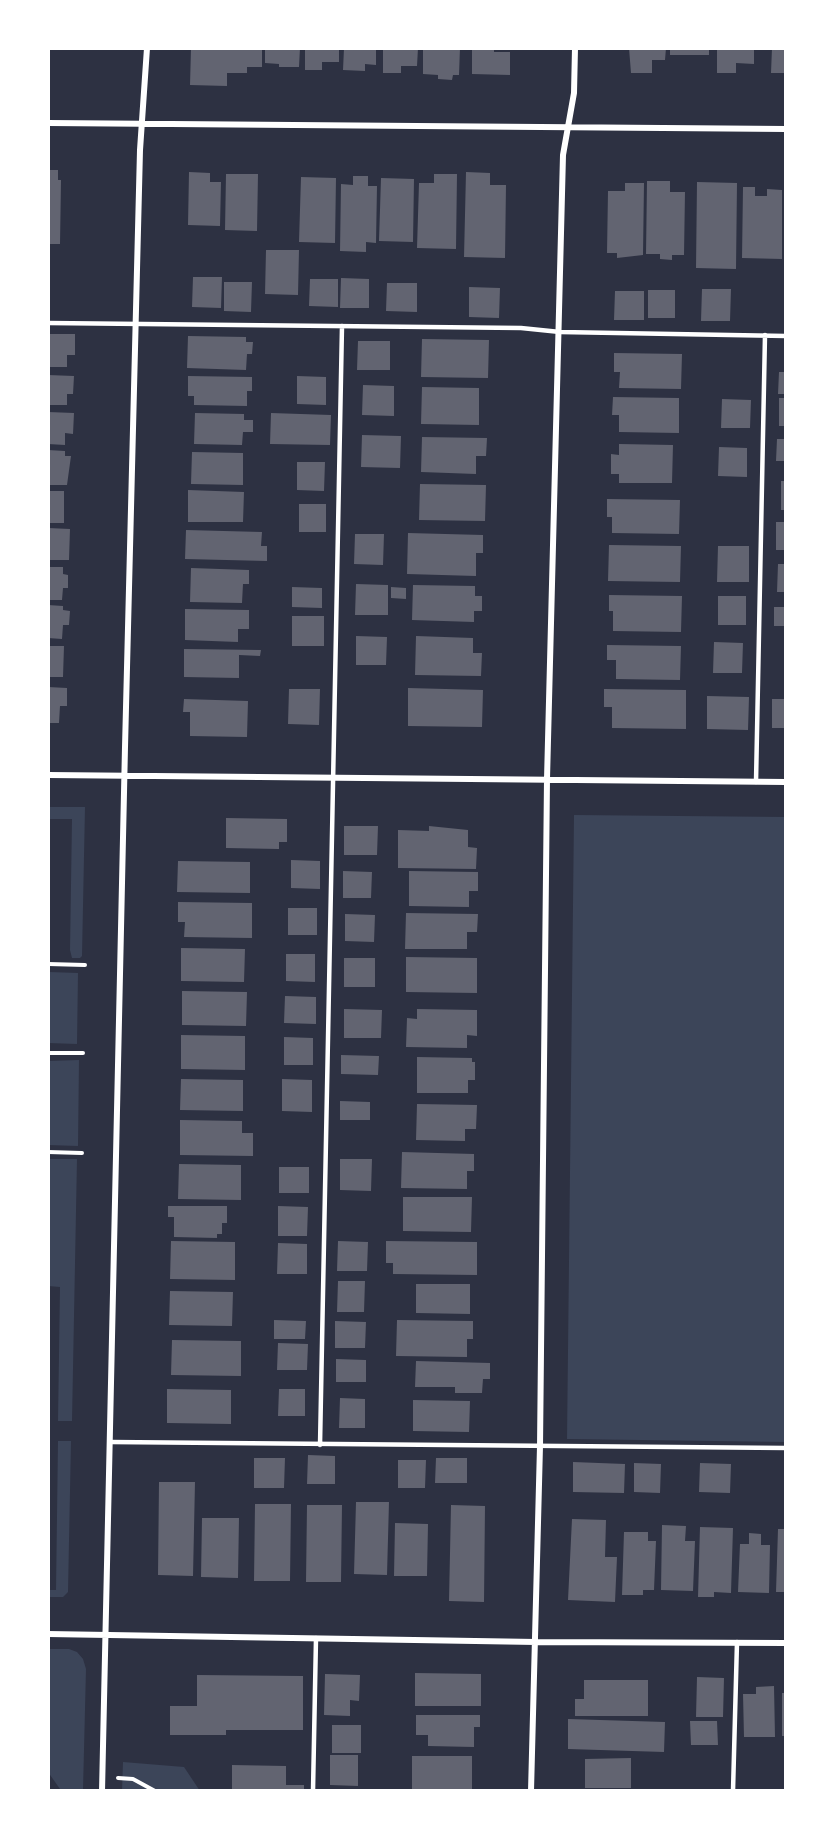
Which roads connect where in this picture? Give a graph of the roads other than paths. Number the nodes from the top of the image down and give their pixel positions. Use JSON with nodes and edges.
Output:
{"nodes":[{"id":1,"x":147,"y":48,"type":"edge"},
{"id":2,"x":575,"y":48,"type":"edge"},
{"id":3,"x":48,"y":123,"type":"edge"},
{"id":4,"x":143,"y":124,"type":"junction"},
{"id":5,"x":568,"y":128,"type":"junction"},
{"id":6,"x":786,"y":129,"type":"edge"},
{"id":7,"x":48,"y":322,"type":"edge"},
{"id":8,"x":136,"y":324,"type":"junction"},
{"id":9,"x":342,"y":326,"type":"junction"},
{"id":10,"x":560,"y":332,"type":"junction"},
{"id":11,"x":765,"y":335,"type":"junction"},
{"id":12,"x":786,"y":336,"type":"edge"},
{"id":13,"x":48,"y":775,"type":"edge"},
{"id":14,"x":124,"y":776,"type":"junction"},
{"id":15,"x":331,"y":778,"type":"junction"},
{"id":16,"x":547,"y":779,"type":"junction"},
{"id":17,"x":756,"y":782,"type":"junction"},
{"id":18,"x":786,"y":782,"type":"edge"},
{"id":19,"x":110,"y":1442,"type":"junction"},
{"id":20,"x":320,"y":1444,"type":"junction"},
{"id":21,"x":540,"y":1446,"type":"junction"},
{"id":22,"x":786,"y":1448,"type":"edge"},
{"id":23,"x":48,"y":1634,"type":"edge"},
{"id":24,"x":106,"y":1634,"type":"junction"},
{"id":25,"x":316,"y":1638,"type":"junction"},
{"id":26,"x":536,"y":1642,"type":"junction"},
{"id":27,"x":737,"y":1642,"type":"junction"},
{"id":28,"x":786,"y":1643,"type":"edge"},
{"id":29,"x":102,"y":1791,"type":"edge"},
{"id":30,"x":313,"y":1791,"type":"edge"},
{"id":31,"x":531,"y":1791,"type":"edge"},
{"id":32,"x":733,"y":1791,"type":"edge"}],
"edges":[{"from":1,"to":4,"type":"street"},
{"from":2,"to":5,"type":"street"},
{"from":3,"to":4,"type":"street"},
{"from":4,"to":5,"type":"street"},
{"from":4,"to":8,"type":"street"},
{"from":5,"to":6,"type":"street"},
{"from":5,"to":10,"type":"street"},
{"from":7,"to":8,"type":"lane"},
{"from":8,"to":9,"type":"lane"},
{"from":8,"to":14,"type":"street"},
{"from":9,"to":10,"type":"lane"},
{"from":9,"to":15,"type":"lane"},
{"from":10,"to":11,"type":"lane"},
{"from":10,"to":16,"type":"street"},
{"from":11,"to":12,"type":"lane"},
{"from":11,"to":17,"type":"lane"},
{"from":13,"to":14,"type":"street"},
{"from":14,"to":15,"type":"street"},
{"from":14,"to":19,"type":"street"},
{"from":15,"to":16,"type":"street"},
{"from":15,"to":20,"type":"lane"},
{"from":16,"to":17,"type":"street"},
{"from":16,"to":21,"type":"street"},
{"from":17,"to":18,"type":"street"},
{"from":19,"to":20,"type":"lane"},
{"from":19,"to":24,"type":"street"},
{"from":20,"to":21,"type":"lane"},
{"from":21,"to":22,"type":"lane"},
{"from":21,"to":26,"type":"street"},
{"from":23,"to":24,"type":"street"},
{"from":24,"to":25,"type":"street"},
{"from":24,"to":29,"type":"street"},
{"from":25,"to":26,"type":"street"},
{"from":25,"to":30,"type":"lane"},
{"from":26,"to":27,"type":"street"},
{"from":26,"to":31,"type":"street"},
{"from":27,"to":28,"type":"street"},
{"from":27,"to":32,"type":"lane"}]}
